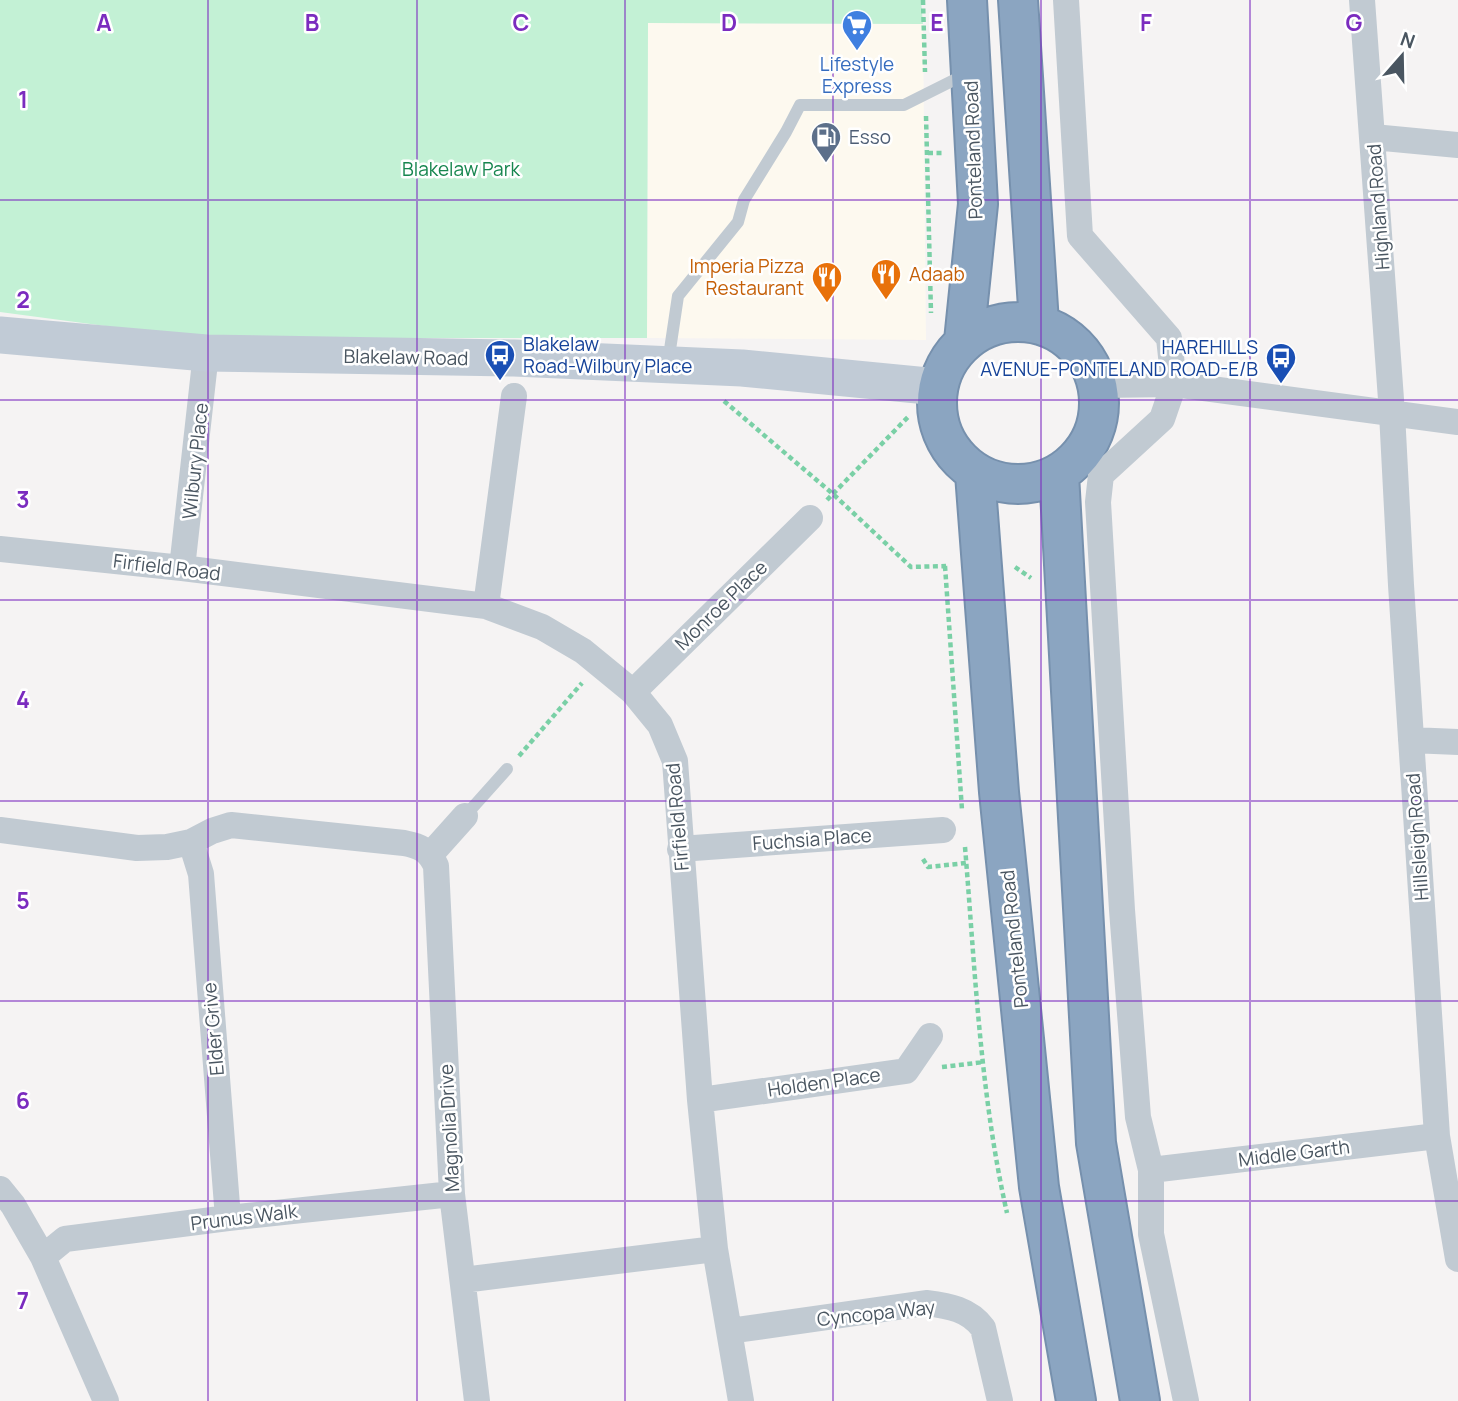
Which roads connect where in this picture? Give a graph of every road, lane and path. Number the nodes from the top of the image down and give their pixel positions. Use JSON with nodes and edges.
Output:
{"nodes":[{"id":1,"x":923,"y":0,"type":"edge"},
{"id":2,"x":967,"y":0,"type":"edge"},
{"id":3,"x":1018,"y":0,"type":"edge"},
{"id":4,"x":1066,"y":0,"type":"edge"},
{"id":5,"x":1362,"y":0,"type":"edge"},
{"id":6,"x":971,"y":71,"type":"junction"},
{"id":7,"x":926,"y":94,"type":"junction"},
{"id":8,"x":1373,"y":137,"type":"junction"},
{"id":9,"x":1458,"y":145,"type":"edge"},
{"id":10,"x":1039,"y":323,"type":"junction"},
{"id":11,"x":948,"y":334,"type":"junction"},
{"id":12,"x":0,"y":335,"type":"edge"},
{"id":13,"x":206,"y":353,"type":"junction"},
{"id":14,"x":668,"y":365,"type":"junction"},
{"id":15,"x":1174,"y":384,"type":"junction"},
{"id":16,"x":931,"y":386,"type":"junction"},
{"id":17,"x":1099,"y":386,"type":"junction"},
{"id":18,"x":514,"y":396,"type":"dead end"},
{"id":19,"x":723,"y":399,"type":"dead end"},
{"id":20,"x":1392,"y":413,"type":"junction"},
{"id":21,"x":1458,"y":422,"type":"edge"},
{"id":22,"x":975,"y":474,"type":"junction"},
{"id":23,"x":1059,"y":474,"type":"junction"},
{"id":24,"x":833,"y":494,"type":"junction"},
{"id":25,"x":810,"y":518,"type":"dead end"},
{"id":26,"x":0,"y":549,"type":"edge"},
{"id":27,"x":982,"y":561,"type":"junction"},
{"id":28,"x":182,"y":568,"type":"junction"},
{"id":29,"x":1065,"y":587,"type":"junction"},
{"id":30,"x":486,"y":606,"type":"junction"},
{"id":31,"x":599,"y":664,"type":"junction"},
{"id":32,"x":633,"y":692,"type":"junction"},
{"id":33,"x":1410,"y":740,"type":"junction"},
{"id":34,"x":1458,"y":742,"type":"edge"},
{"id":35,"x":507,"y":769,"type":"joint"},
{"id":36,"x":465,"y":816,"type":"joint"},
{"id":37,"x":0,"y":830,"type":"edge"},
{"id":38,"x":943,"y":830,"type":"dead end"},
{"id":39,"x":191,"y":842,"type":"junction"},
{"id":40,"x":680,"y":849,"type":"junction"},
{"id":41,"x":431,"y":854,"type":"junction"},
{"id":42,"x":930,"y":1036,"type":"dead end"},
{"id":43,"x":700,"y":1100,"type":"junction"},
{"id":44,"x":1437,"y":1136,"type":"junction"},
{"id":45,"x":1151,"y":1170,"type":"junction"},
{"id":46,"x":0,"y":1189,"type":"edge"},
{"id":47,"x":452,"y":1194,"type":"junction"},
{"id":48,"x":228,"y":1218,"type":"junction"},
{"id":49,"x":715,"y":1249,"type":"junction"},
{"id":50,"x":43,"y":1257,"type":"junction"},
{"id":51,"x":1458,"y":1259,"type":"edge"},
{"id":52,"x":463,"y":1280,"type":"junction"},
{"id":53,"x":729,"y":1331,"type":"junction"},
{"id":54,"x":106,"y":1401,"type":"edge"},
{"id":55,"x":477,"y":1401,"type":"edge"},
{"id":56,"x":741,"y":1401,"type":"edge"},
{"id":57,"x":1000,"y":1401,"type":"edge"},
{"id":58,"x":1076,"y":1401,"type":"edge"},
{"id":59,"x":1140,"y":1401,"type":"edge"},
{"id":60,"x":1186,"y":1401,"type":"edge"}],
"edges":[{"from":1,"to":7,"type":"path"},
{"from":2,"to":6,"type":"highway","name":"Ponteland Road"},
{"from":3,"to":10,"type":"highway"},
{"from":4,"to":15,"type":"street"},
{"from":5,"to":8,"type":"street","name":"Highland Road"},
{"from":6,"to":7,"type":"lane"},
{"from":6,"to":11,"type":"highway","name":"Ponteland Road"},
{"from":7,"to":11,"type":"path"},
{"from":7,"to":14,"type":"lane"},
{"from":8,"to":9,"type":"street"},
{"from":8,"to":20,"type":"street","name":"Highland Road"},
{"from":10,"to":11,"type":"highway","name":"Ponteland Road"},
{"from":10,"to":17,"type":"highway","name":"Ponteland Road"},
{"from":11,"to":16,"type":"highway","name":"Ponteland Road"},
{"from":12,"to":13,"type":"street","name":"Blakelaw Road"},
{"from":13,"to":14,"type":"street","name":"Blakelaw Road"},
{"from":13,"to":28,"type":"street","name":"Wilbury Place"},
{"from":14,"to":16,"type":"street","name":"Blakelaw Road"},
{"from":15,"to":17,"type":"street"},
{"from":15,"to":20,"type":"street"},
{"from":15,"to":45,"type":"street"},
{"from":16,"to":22,"type":"highway","name":"Ponteland Road"},
{"from":16,"to":24,"type":"path"},
{"from":17,"to":23,"type":"highway","name":"Ponteland Road"},
{"from":18,"to":30,"type":"street"},
{"from":19,"to":24,"type":"path"},
{"from":20,"to":21,"type":"street"},
{"from":20,"to":33,"type":"street","name":"Hillsleigh Road"},
{"from":22,"to":23,"type":"highway","name":"Ponteland Road"},
{"from":22,"to":27,"type":"highway","name":"Ponteland Road"},
{"from":23,"to":29,"type":"highway"},
{"from":24,"to":27,"type":"path"},
{"from":25,"to":32,"type":"street","name":"Monroe Place"},
{"from":26,"to":28,"type":"street","name":"Firfield Road"},
{"from":27,"to":29,"type":"path"},
{"from":27,"to":58,"type":"highway","name":"Ponteland Road"},
{"from":28,"to":30,"type":"street","name":"Firfield Road"},
{"from":29,"to":59,"type":"highway"},
{"from":30,"to":31,"type":"street","name":"Firfield Road"},
{"from":31,"to":32,"type":"street","name":"Firfield Road"},
{"from":31,"to":35,"type":"path"},
{"from":32,"to":40,"type":"street","name":"Firfield Road"},
{"from":33,"to":34,"type":"street"},
{"from":33,"to":44,"type":"street","name":"Hillsleigh Road"},
{"from":35,"to":36,"type":"lane"},
{"from":36,"to":41,"type":"street"},
{"from":37,"to":39,"type":"street"},
{"from":38,"to":40,"type":"street","name":"Fuchsia Place"},
{"from":39,"to":41,"type":"street"},
{"from":39,"to":48,"type":"street","name":"Elder Grive"},
{"from":40,"to":43,"type":"street","name":"Firfield Road"},
{"from":41,"to":47,"type":"street","name":"Magnolia Drive"},
{"from":42,"to":43,"type":"street","name":"Holden Place"},
{"from":43,"to":49,"type":"street","name":"Firfield Road"},
{"from":44,"to":45,"type":"street","name":"Middle Garth"},
{"from":44,"to":51,"type":"street","name":"Hillsleigh Road"},
{"from":45,"to":60,"type":"street"},
{"from":46,"to":50,"type":"street"},
{"from":47,"to":48,"type":"street","name":"Prunus Walk"},
{"from":47,"to":52,"type":"street","name":"Magnolia Drive"},
{"from":48,"to":50,"type":"street","name":"Prunus Walk"},
{"from":49,"to":52,"type":"street"},
{"from":49,"to":53,"type":"street","name":"Firfield Road"},
{"from":50,"to":54,"type":"street"},
{"from":52,"to":55,"type":"street","name":"Magnolia Drive"},
{"from":53,"to":56,"type":"street","name":"Firfield Road"},
{"from":53,"to":57,"type":"street","name":"Cyncopa Way"}]}
